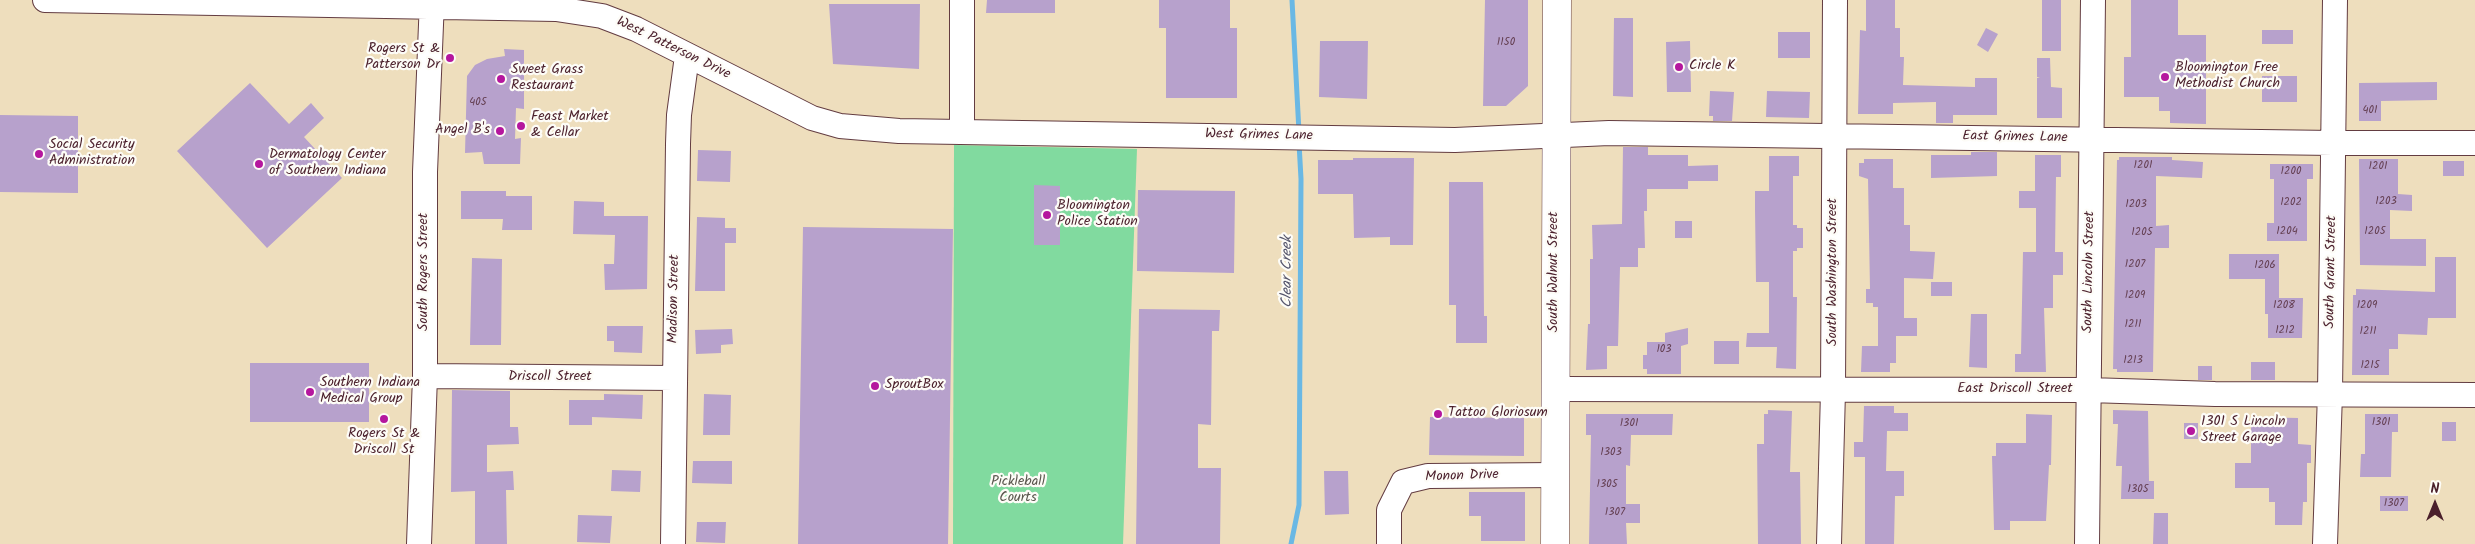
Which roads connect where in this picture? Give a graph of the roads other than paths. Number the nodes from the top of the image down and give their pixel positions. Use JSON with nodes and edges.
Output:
{"nodes":[{"id":1,"x":45,"y":0,"type":"edge"},
{"id":2,"x":962,"y":0,"type":"edge"},
{"id":3,"x":1557,"y":0,"type":"edge"},
{"id":4,"x":1834,"y":0,"type":"edge"},
{"id":5,"x":2093,"y":0,"type":"edge"},
{"id":6,"x":2335,"y":0,"type":"edge"},
{"id":7,"x":432,"y":3,"type":"edge"},
{"id":8,"x":687,"y":56,"type":"junction"},
{"id":9,"x":962,"y":132,"type":"junction"},
{"id":10,"x":1556,"y":136,"type":"junction"},
{"id":11,"x":1835,"y":136,"type":"junction"},
{"id":12,"x":2092,"y":139,"type":"junction"},
{"id":13,"x":2333,"y":143,"type":"junction"},
{"id":14,"x":2475,"y":143,"type":"edge"},
{"id":15,"x":425,"y":376,"type":"junction"},
{"id":16,"x":674,"y":378,"type":"junction"},
{"id":17,"x":1555,"y":389,"type":"junction"},
{"id":18,"x":2089,"y":390,"type":"junction"},
{"id":19,"x":1833,"y":391,"type":"junction"},
{"id":20,"x":2330,"y":393,"type":"junction"},
{"id":21,"x":2475,"y":395,"type":"edge"},
{"id":22,"x":1556,"y":475,"type":"junction"},
{"id":23,"x":419,"y":544,"type":"edge"},
{"id":24,"x":673,"y":544,"type":"edge"},
{"id":25,"x":1389,"y":544,"type":"edge"},
{"id":26,"x":1555,"y":544,"type":"edge"},
{"id":27,"x":1829,"y":544,"type":"edge"},
{"id":28,"x":2087,"y":544,"type":"edge"},
{"id":29,"x":2325,"y":544,"type":"edge"}],
"edges":[{"from":1,"to":7,"type":"street","name":"West Patterson Drive"},
{"from":2,"to":9,"type":"street"},
{"from":3,"to":10,"type":"main road","name":"South Walnut Street"},
{"from":4,"to":11,"type":"street","name":"South Washington Street"},
{"from":5,"to":12,"type":"street","name":"South Lincoln Street"},
{"from":6,"to":13,"type":"street","name":"South Grant Street"},
{"from":7,"to":8,"type":"street","name":"West Patterson Drive"},
{"from":7,"to":15,"type":"street","name":"South Rogers Street"},
{"from":8,"to":9,"type":"street","name":"West Patterson Drive"},
{"from":8,"to":16,"type":"street","name":"Madison Street"},
{"from":9,"to":10,"type":"street","name":"West Grimes Lane"},
{"from":10,"to":11,"type":"street","name":"East Grimes Lane"},
{"from":10,"to":17,"type":"main road","name":"South Walnut Street"},
{"from":11,"to":12,"type":"street","name":"East Grimes Lane"},
{"from":11,"to":19,"type":"street","name":"South Washington Street"},
{"from":12,"to":13,"type":"street","name":"East Grimes Lane"},
{"from":12,"to":18,"type":"street","name":"South Lincoln Street"},
{"from":13,"to":14,"type":"street","name":"East Grimes Lane"},
{"from":13,"to":20,"type":"street","name":"South Grant Street"},
{"from":15,"to":16,"type":"street","name":"Driscoll Street"},
{"from":15,"to":23,"type":"street","name":"South Rogers Street"},
{"from":16,"to":24,"type":"street","name":"Madison Street"},
{"from":17,"to":19,"type":"street","name":"East Driscoll Street"},
{"from":17,"to":22,"type":"main road","name":"South Walnut Street"},
{"from":18,"to":19,"type":"street","name":"East Driscoll Street"},
{"from":18,"to":20,"type":"street","name":"East Driscoll Street"},
{"from":18,"to":28,"type":"street","name":"South Lincoln Street"},
{"from":19,"to":27,"type":"street","name":"South Washington Street"},
{"from":20,"to":21,"type":"street","name":"East Driscoll Street"},
{"from":20,"to":29,"type":"street","name":"South Grant Street"},
{"from":22,"to":25,"type":"street","name":"Monon Drive"},
{"from":22,"to":26,"type":"main road","name":"South Walnut Street"}]}
